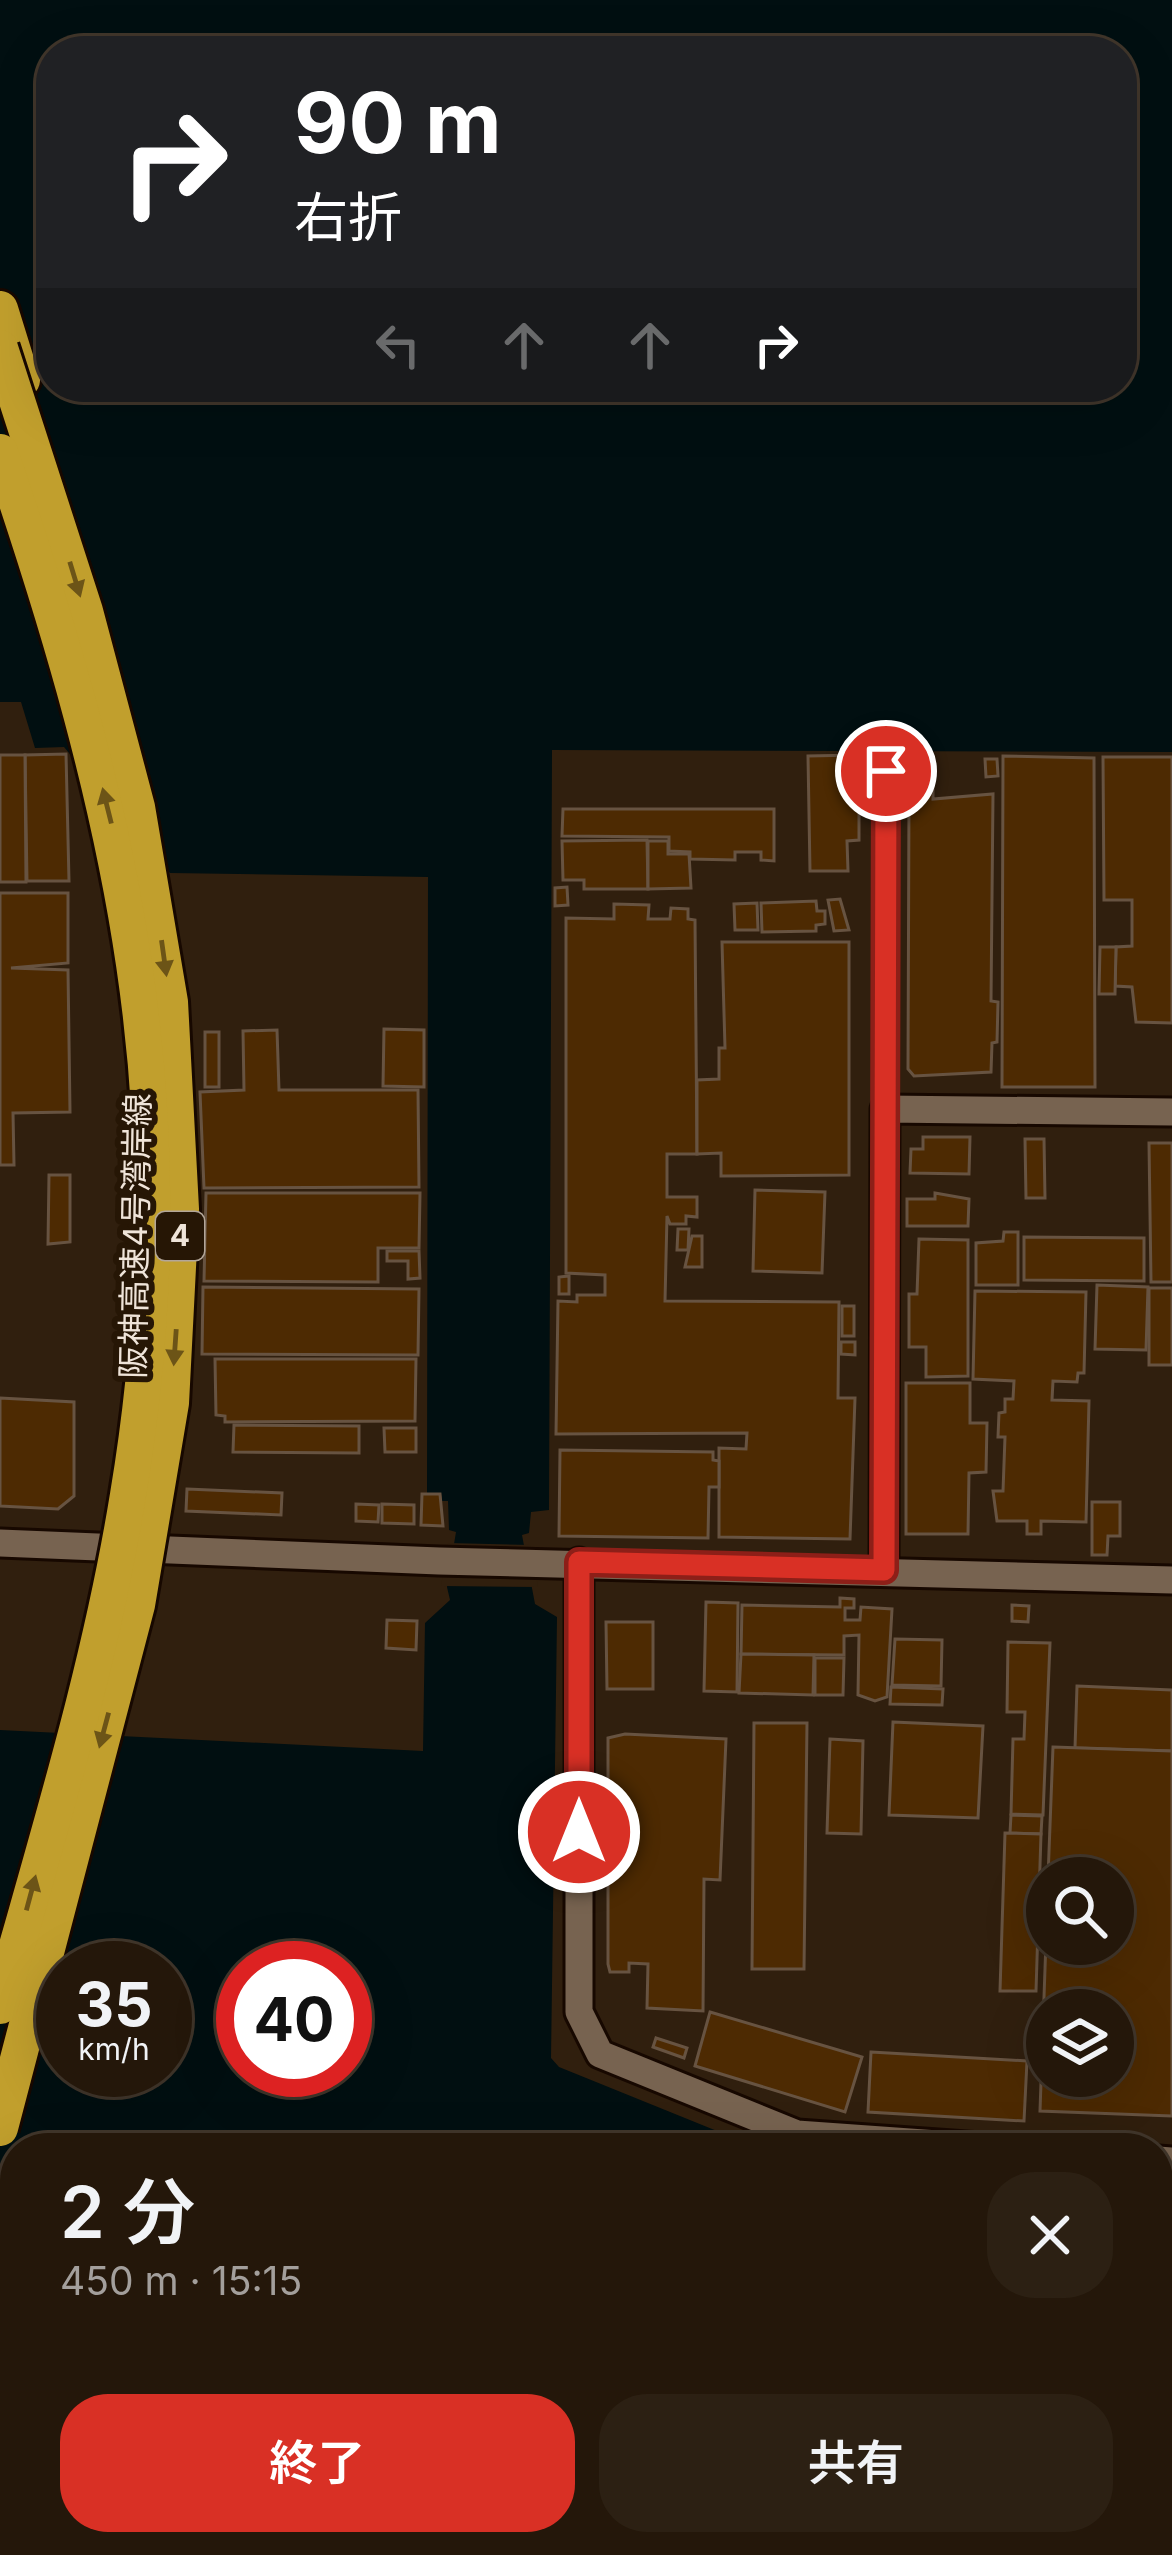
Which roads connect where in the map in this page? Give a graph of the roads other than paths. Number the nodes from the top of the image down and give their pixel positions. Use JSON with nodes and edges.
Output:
{"nodes":[{"id":1,"x":0,"y":309,"type":"edge"},
{"id":2,"x":0,"y":348,"type":"edge"},
{"id":3,"x":0,"y":452,"type":"edge"},
{"id":4,"x":53,"y":506,"type":"junction"},
{"id":5,"x":886,"y":771,"type":"dead end"},
{"id":6,"x":884,"y":1108,"type":"junction"},
{"id":7,"x":1172,"y":1112,"type":"edge"},
{"id":8,"x":0,"y":1543,"type":"edge"},
{"id":9,"x":579,"y":1562,"type":"junction"},
{"id":10,"x":884,"y":1570,"type":"junction"},
{"id":11,"x":1172,"y":1580,"type":"edge"},
{"id":12,"x":0,"y":2006,"type":"edge"},
{"id":13,"x":0,"y":2128,"type":"edge"},
{"id":14,"x":795,"y":2133,"type":"edge"}],
"edges":[{"from":1,"to":4,"type":"highway","number":"4","bridge":true},
{"from":2,"to":4,"type":"highway","name":"阪神高速4号湾岸線","number":"4","bridge":true},
{"from":12,"to":3,"type":"highway","name":"阪神高速4号湾岸線","number":"4","one_way":true,"bridge":true},
{"from":4,"to":13,"type":"highway","name":"阪神高速4号湾岸線","number":"4","one_way":true,"bridge":true},
{"from":5,"to":6,"type":"street"},
{"from":6,"to":7,"type":"street"},
{"from":6,"to":10,"type":"street"},
{"from":8,"to":9,"type":"street"},
{"from":9,"to":10,"type":"street"},
{"from":9,"to":14,"type":"street"},
{"from":10,"to":11,"type":"street"}]}
